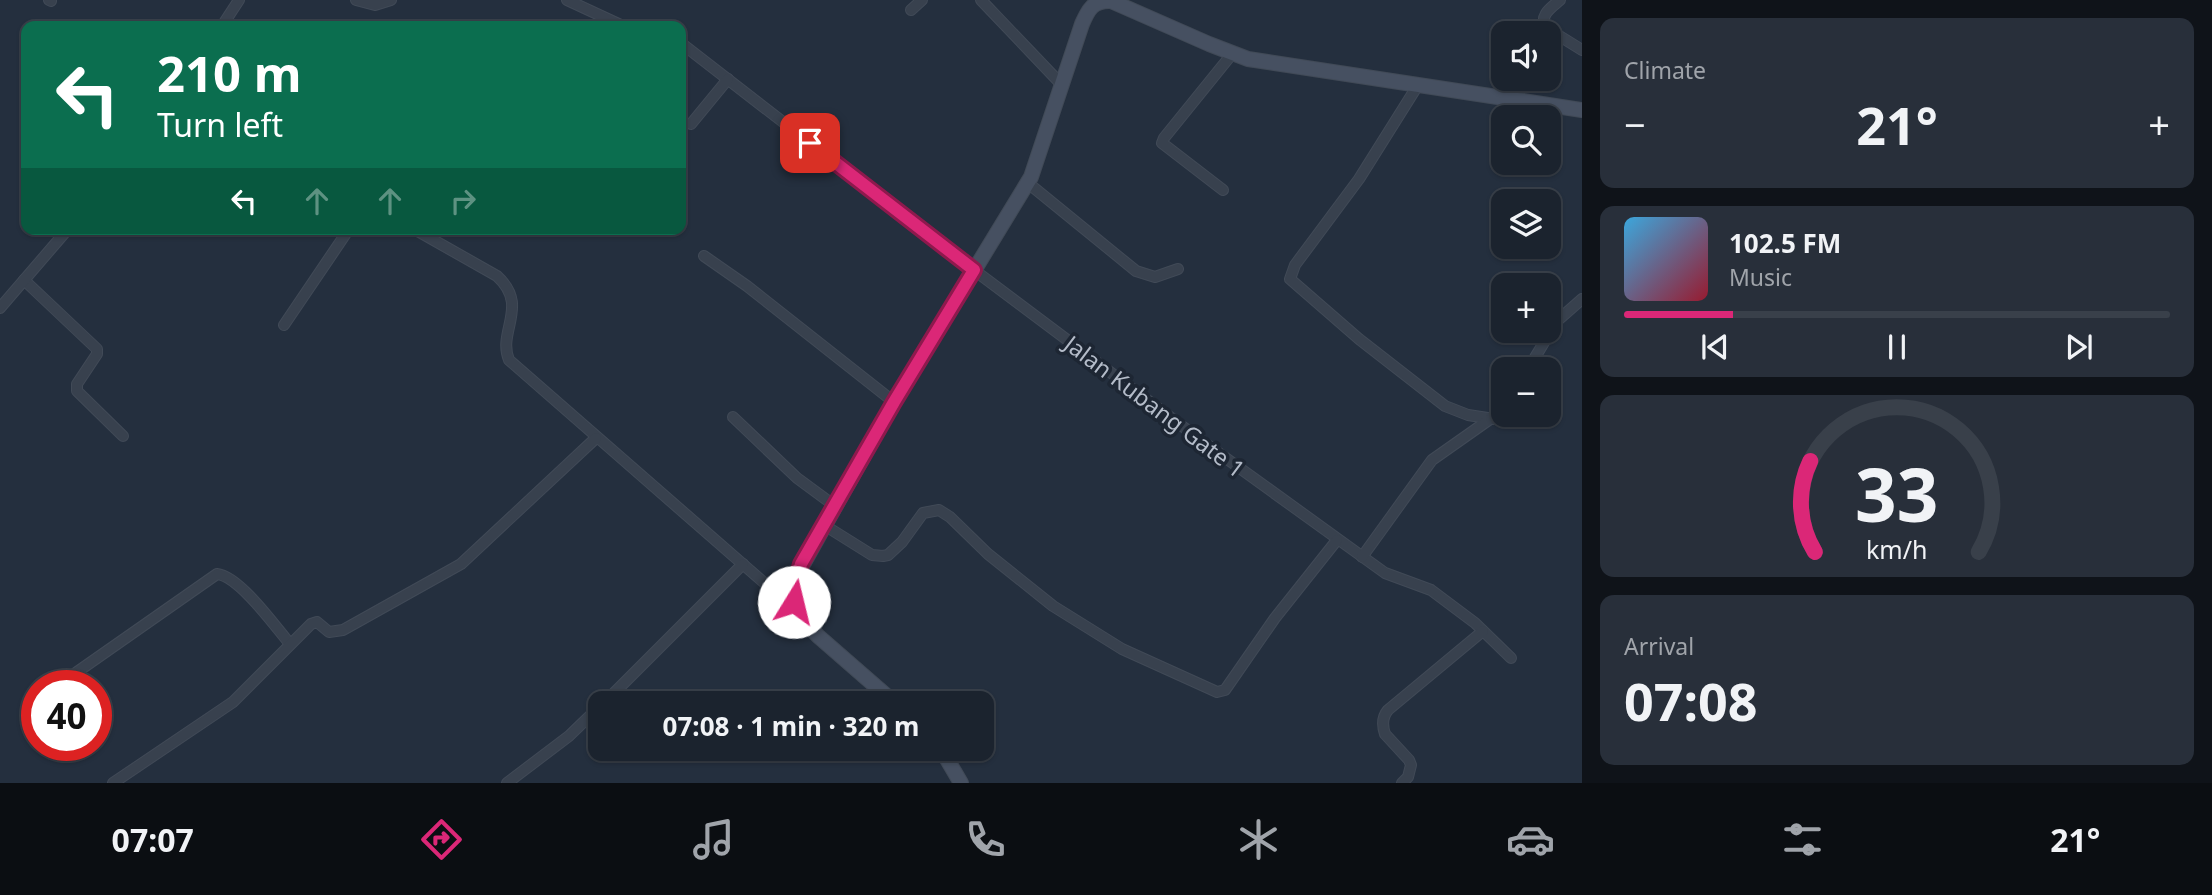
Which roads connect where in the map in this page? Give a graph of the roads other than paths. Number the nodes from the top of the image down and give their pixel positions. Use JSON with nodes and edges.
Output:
{"nodes":[{"id":1,"x":239,"y":0,"type":"edge"},
{"id":2,"x":356,"y":0,"type":"edge"},
{"id":3,"x":391,"y":0,"type":"edge"},
{"id":4,"x":567,"y":0,"type":"edge"},
{"id":5,"x":922,"y":0,"type":"edge"},
{"id":6,"x":981,"y":0,"type":"edge"},
{"id":7,"x":1560,"y":0,"type":"edge"},
{"id":8,"x":1094,"y":2,"type":"edge"},
{"id":9,"x":911,"y":10,"type":"dead end"},
{"id":10,"x":225,"y":21,"type":"edge"},
{"id":11,"x":612,"y":21,"type":"edge"},
{"id":12,"x":686,"y":47,"type":"edge"},
{"id":13,"x":1582,"y":50,"type":"edge"},
{"id":14,"x":1232,"y":54,"type":"junction"},
{"id":15,"x":729,"y":79,"type":"junction"},
{"id":16,"x":1062,"y":85,"type":"junction"},
{"id":17,"x":1418,"y":85,"type":"junction"},
{"id":18,"x":1582,"y":110,"type":"edge"},
{"id":19,"x":691,"y":124,"type":"dead end"},
{"id":20,"x":1028,"y":183,"type":"junction"},
{"id":21,"x":1223,"y":190,"type":"dead end"},
{"id":22,"x":63,"y":235,"type":"edge"},
{"id":23,"x":345,"y":235,"type":"edge"},
{"id":24,"x":425,"y":235,"type":"edge"},
{"id":25,"x":704,"y":256,"type":"dead end"},
{"id":26,"x":1178,"y":269,"type":"dead end"},
{"id":27,"x":974,"y":270,"type":"junction"},
{"id":28,"x":24,"y":280,"type":"junction"},
{"id":29,"x":1582,"y":299,"type":"edge"},
{"id":30,"x":0,"y":308,"type":"edge"},
{"id":31,"x":284,"y":325,"type":"dead end"},
{"id":32,"x":1535,"y":357,"type":"edge"},
{"id":33,"x":894,"y":402,"type":"junction"},
{"id":34,"x":733,"y":417,"type":"dead end"},
{"id":35,"x":1491,"y":419,"type":"edge"},
{"id":36,"x":1491,"y":421,"type":"edge"},
{"id":37,"x":123,"y":436,"type":"dead end"},
{"id":38,"x":596,"y":438,"type":"junction"},
{"id":39,"x":835,"y":506,"type":"junction"},
{"id":40,"x":824,"y":525,"type":"junction"},
{"id":41,"x":1338,"y":540,"type":"junction"},
{"id":42,"x":1362,"y":557,"type":"junction"},
{"id":43,"x":743,"y":564,"type":"junction"},
{"id":44,"x":794,"y":602,"type":"junction"},
{"id":45,"x":1483,"y":631,"type":"junction"},
{"id":46,"x":290,"y":644,"type":"junction"},
{"id":47,"x":1511,"y":658,"type":"dead end"},
{"id":48,"x":80,"y":670,"type":"edge"},
{"id":49,"x":615,"y":691,"type":"edge"},
{"id":50,"x":882,"y":691,"type":"edge"},
{"id":51,"x":588,"y":718,"type":"edge"},
{"id":52,"x":948,"y":761,"type":"edge"},
{"id":53,"x":113,"y":783,"type":"edge"},
{"id":54,"x":507,"y":783,"type":"edge"},
{"id":55,"x":961,"y":783,"type":"edge"},
{"id":56,"x":1402,"y":783,"type":"edge"}],
"edges":[{"from":1,"to":10,"type":"street"},
{"from":2,"to":3,"type":"street"},
{"from":4,"to":11,"type":"street"},
{"from":5,"to":9,"type":"street"},
{"from":6,"to":16,"type":"street"},
{"from":7,"to":13,"type":"street"},
{"from":8,"to":14,"type":"street"},
{"from":8,"to":16,"type":"street"},
{"from":12,"to":15,"type":"street","name":"Jalan Kubang Gate 1"},
{"from":14,"to":17,"type":"street"},
{"from":14,"to":21,"type":"street"},
{"from":15,"to":19,"type":"street"},
{"from":15,"to":27,"type":"street","name":"Jalan Kubang Gate 1"},
{"from":16,"to":20,"type":"street"},
{"from":17,"to":18,"type":"street"},
{"from":17,"to":35,"type":"street"},
{"from":20,"to":26,"type":"street"},
{"from":20,"to":27,"type":"street"},
{"from":22,"to":28,"type":"street"},
{"from":23,"to":31,"type":"street"},
{"from":24,"to":38,"type":"street"},
{"from":25,"to":33,"type":"street"},
{"from":27,"to":33,"type":"street"},
{"from":27,"to":41,"type":"street","name":"Jalan Kubang Gate 1"},
{"from":28,"to":30,"type":"street"},
{"from":28,"to":37,"type":"street"},
{"from":29,"to":32,"type":"street"},
{"from":33,"to":39,"type":"street"},
{"from":34,"to":39,"type":"street"},
{"from":36,"to":42,"type":"street"},
{"from":38,"to":43,"type":"street"},
{"from":38,"to":46,"type":"street"},
{"from":39,"to":40,"type":"street"},
{"from":40,"to":41,"type":"street"},
{"from":40,"to":44,"type":"street"},
{"from":41,"to":42,"type":"street","name":"Jalan Kubang Gate 1"},
{"from":42,"to":45,"type":"street","name":"Jalan Kubang Gate 1"},
{"from":43,"to":44,"type":"street"},
{"from":43,"to":49,"type":"street"},
{"from":44,"to":50,"type":"street"},
{"from":45,"to":47,"type":"street","name":"Jalan Kubang Gate 1"},
{"from":45,"to":56,"type":"street"},
{"from":46,"to":48,"type":"street"},
{"from":46,"to":53,"type":"street"},
{"from":51,"to":54,"type":"street"},
{"from":52,"to":55,"type":"street"}]}
